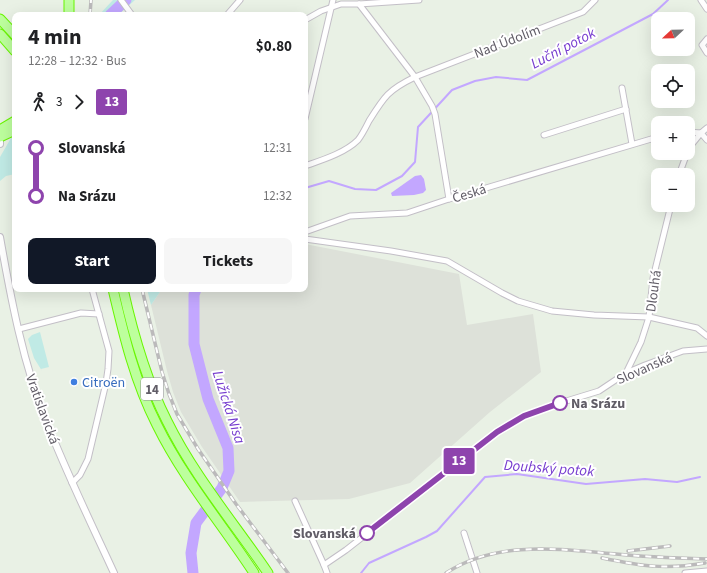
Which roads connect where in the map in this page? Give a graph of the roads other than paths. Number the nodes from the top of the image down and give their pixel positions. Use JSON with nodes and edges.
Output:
{"nodes":[{"id":1,"x":121,"y":0,"type":"edge"},
{"id":2,"x":240,"y":0,"type":"edge"},
{"id":3,"x":333,"y":0,"type":"edge"},
{"id":4,"x":419,"y":0,"type":"edge"},
{"id":5,"x":595,"y":0,"type":"edge"},
{"id":6,"x":701,"y":0,"type":"edge"},
{"id":7,"x":69,"y":1,"type":"edge"},
{"id":8,"x":359,"y":4,"type":"junction"},
{"id":9,"x":331,"y":7,"type":"junction"},
{"id":10,"x":707,"y":9,"type":"edge"},
{"id":11,"x":64,"y":12,"type":"edge"},
{"id":12,"x":68,"y":12,"type":"edge"},
{"id":13,"x":130,"y":12,"type":"edge"},
{"id":14,"x":230,"y":12,"type":"edge"},
{"id":15,"x":0,"y":15,"type":"edge"},
{"id":16,"x":308,"y":18,"type":"edge"},
{"id":17,"x":0,"y":19,"type":"edge"},
{"id":18,"x":12,"y":29,"type":"edge"},
{"id":19,"x":12,"y":29,"type":"edge"},
{"id":20,"x":0,"y":34,"type":"edge"},
{"id":21,"x":707,"y":39,"type":"edge"},
{"id":22,"x":8,"y":43,"type":"junction"},
{"id":23,"x":12,"y":48,"type":"edge"},
{"id":24,"x":12,"y":51,"type":"edge"},
{"id":25,"x":707,"y":53,"type":"edge"},
{"id":26,"x":415,"y":77,"type":"junction"},
{"id":27,"x":622,"y":88,"type":"dead end"},
{"id":28,"x":308,"y":97,"type":"edge"},
{"id":29,"x":626,"y":109,"type":"junction"},
{"id":30,"x":12,"y":123,"type":"edge"},
{"id":31,"x":707,"y":128,"type":"edge"},
{"id":32,"x":0,"y":130,"type":"edge"},
{"id":33,"x":12,"y":132,"type":"edge"},
{"id":34,"x":695,"y":133,"type":"edge"},
{"id":35,"x":701,"y":133,"type":"junction"},
{"id":36,"x":544,"y":135,"type":"dead end"},
{"id":37,"x":0,"y":138,"type":"edge"},
{"id":38,"x":651,"y":139,"type":"edge"},
{"id":39,"x":695,"y":140,"type":"edge"},
{"id":40,"x":707,"y":140,"type":"edge"},
{"id":41,"x":632,"y":144,"type":"junction"},
{"id":42,"x":308,"y":165,"type":"edge"},
{"id":43,"x":449,"y":199,"type":"junction"},
{"id":44,"x":669,"y":212,"type":"edge"},
{"id":45,"x":308,"y":231,"type":"edge"},
{"id":46,"x":0,"y":237,"type":"edge"},
{"id":47,"x":308,"y":239,"type":"edge"},
{"id":48,"x":93,"y":292,"type":"edge"},
{"id":49,"x":113,"y":292,"type":"edge"},
{"id":50,"x":124,"y":292,"type":"edge"},
{"id":51,"x":100,"y":314,"type":"junction"},
{"id":52,"x":649,"y":317,"type":"junction"},
{"id":53,"x":19,"y":329,"type":"junction"},
{"id":54,"x":707,"y":336,"type":"edge"},
{"id":55,"x":707,"y":349,"type":"edge"},
{"id":56,"x":626,"y":373,"type":"junction"},
{"id":57,"x":72,"y":483,"type":"junction"},
{"id":58,"x":295,"y":501,"type":"dead end"},
{"id":59,"x":464,"y":533,"type":"dead end"},
{"id":60,"x":324,"y":564,"type":"junction"},
{"id":61,"x":707,"y":571,"type":"edge"},
{"id":62,"x":114,"y":573,"type":"edge"},
{"id":63,"x":254,"y":573,"type":"edge"},
{"id":64,"x":268,"y":573,"type":"edge"},
{"id":65,"x":326,"y":573,"type":"edge"},
{"id":66,"x":477,"y":573,"type":"edge"},
{"id":67,"x":685,"y":573,"type":"edge"}],
"edges":[{"from":1,"to":13,"type":"street"},
{"from":2,"to":14,"type":"street"},
{"from":3,"to":9,"type":"street"},
{"from":4,"to":8,"type":"street"},
{"from":5,"to":26,"type":"street","name":"Nad Údolím"},
{"from":6,"to":10,"type":"street"},
{"from":7,"to":11,"type":"highway"},
{"from":7,"to":12,"type":"highway"},
{"from":8,"to":9,"type":"street"},
{"from":8,"to":26,"type":"street"},
{"from":9,"to":16,"type":"street"},
{"from":9,"to":28,"type":"street"},
{"from":15,"to":18,"type":"highway"},
{"from":17,"to":19,"type":"highway"},
{"from":20,"to":22,"type":"highway"},
{"from":21,"to":25,"type":"street"},
{"from":22,"to":23,"type":"highway"},
{"from":22,"to":24,"type":"highway"},
{"from":26,"to":42,"type":"street","name":"Nad Údolím"},
{"from":26,"to":43,"type":"street"},
{"from":27,"to":29,"type":"street"},
{"from":29,"to":36,"type":"street"},
{"from":29,"to":41,"type":"street"},
{"from":30,"to":32,"type":"highway"},
{"from":31,"to":35,"type":"street"},
{"from":33,"to":37,"type":"highway"},
{"from":34,"to":35,"type":"street"},
{"from":35,"to":39,"type":"street"},
{"from":35,"to":40,"type":"street"},
{"from":38,"to":41,"type":"street","name":"Česká"},
{"from":41,"to":43,"type":"street","name":"Česká"},
{"from":43,"to":45,"type":"street","name":"Česká"},
{"from":44,"to":52,"type":"street","name":"Dlouhá"},
{"from":46,"to":53,"type":"street","name":"Vratislavická"},
{"from":47,"to":52,"type":"street"},
{"from":48,"to":51,"type":"street"},
{"from":49,"to":63,"type":"highway","number":"14"},
{"from":50,"to":64,"type":"highway","number":"14"},
{"from":51,"to":53,"type":"street"},
{"from":51,"to":57,"type":"street"},
{"from":52,"to":54,"type":"street"},
{"from":52,"to":56,"type":"street","name":"Dlouhá"},
{"from":53,"to":57,"type":"street","name":"Vratislavická"},
{"from":55,"to":56,"type":"street","name":"Slovanská"},
{"from":56,"to":60,"type":"street","name":"Slovanská"},
{"from":57,"to":62,"type":"street","name":"Vratislavická"},
{"from":58,"to":60,"type":"street"},
{"from":59,"to":66,"type":"street"},
{"from":60,"to":65,"type":"street"},
{"from":61,"to":67,"type":"street"}]}
